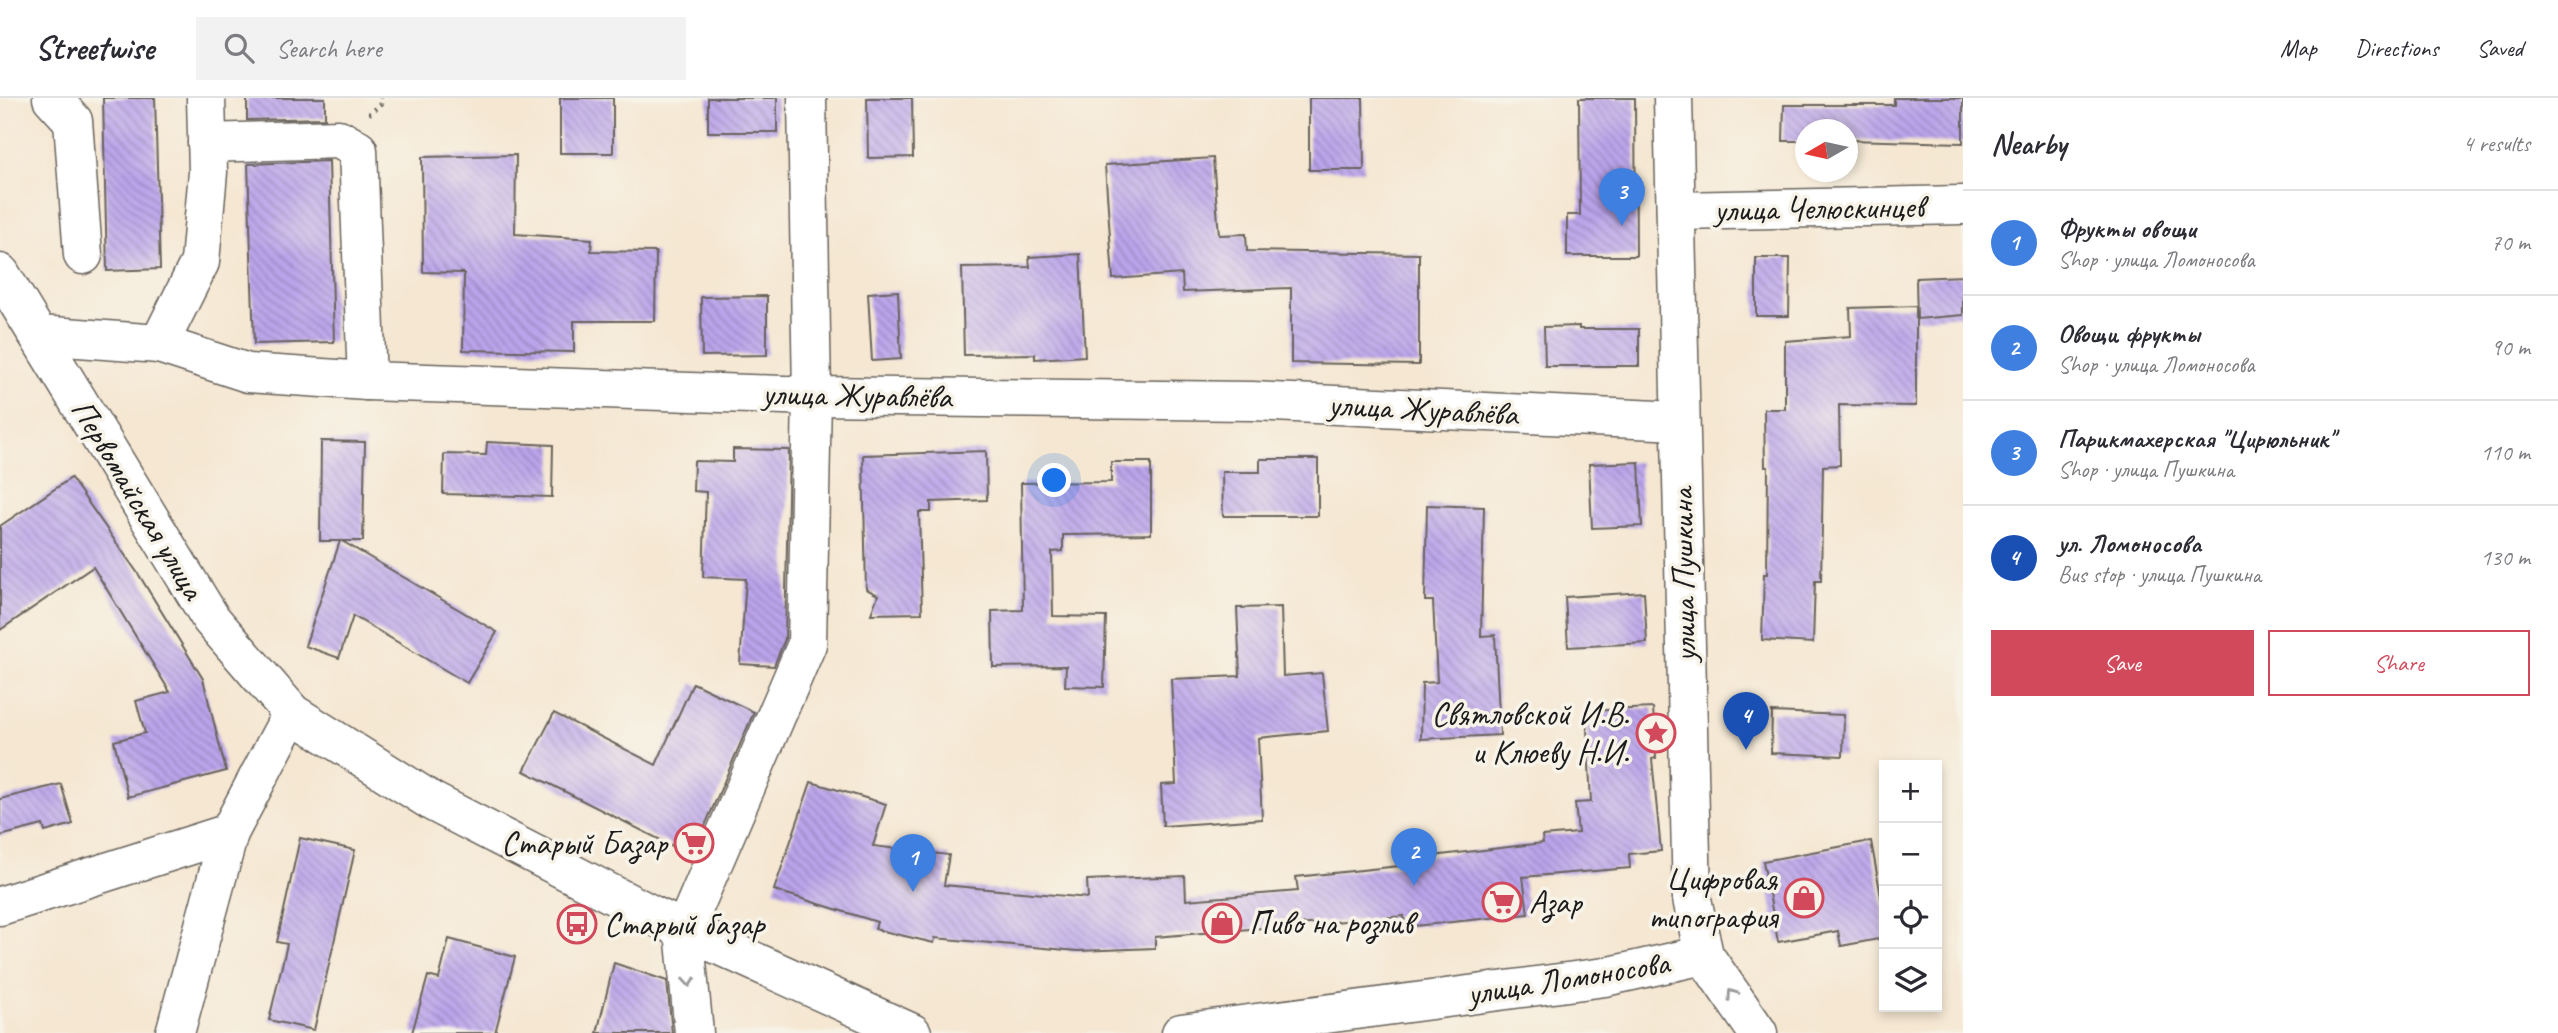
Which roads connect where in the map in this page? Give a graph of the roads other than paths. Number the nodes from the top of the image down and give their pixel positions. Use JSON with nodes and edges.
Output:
{"nodes":[{"id":1,"x":52,"y":98,"type":"edge"},
{"id":2,"x":206,"y":98,"type":"edge"},
{"id":3,"x":807,"y":98,"type":"edge"},
{"id":4,"x":1673,"y":98,"type":"edge"},
{"id":5,"x":207,"y":142,"type":"junction"},
{"id":6,"x":1963,"y":205,"type":"edge"},
{"id":7,"x":1676,"y":211,"type":"junction"},
{"id":8,"x":83,"y":255,"type":"dead end"},
{"id":9,"x":0,"y":273,"type":"edge"},
{"id":10,"x":39,"y":335,"type":"junction"},
{"id":11,"x":159,"y":344,"type":"junction"},
{"id":12,"x":367,"y":381,"type":"junction"},
{"id":13,"x":812,"y":396,"type":"junction"},
{"id":14,"x":1679,"y":421,"type":"junction"},
{"id":15,"x":292,"y":713,"type":"junction"},
{"id":16,"x":229,"y":833,"type":"junction"},
{"id":17,"x":0,"y":906,"type":"edge"},
{"id":18,"x":684,"y":931,"type":"junction"},
{"id":19,"x":1704,"y":954,"type":"junction"},
{"id":20,"x":175,"y":1033,"type":"edge"},
{"id":21,"x":694,"y":1033,"type":"edge"},
{"id":22,"x":912,"y":1033,"type":"edge"},
{"id":23,"x":1181,"y":1033,"type":"edge"},
{"id":24,"x":1758,"y":1033,"type":"edge"}],
"edges":[{"from":1,"to":8,"type":"street"},
{"from":2,"to":5,"type":"street"},
{"from":3,"to":13,"type":"street"},
{"from":4,"to":7,"type":"street","name":"улица Пушкина"},
{"from":5,"to":11,"type":"street"},
{"from":5,"to":12,"type":"street"},
{"from":6,"to":7,"type":"street","name":"улица Челюскинцев"},
{"from":7,"to":14,"type":"street","name":"улица Пушкина"},
{"from":9,"to":10,"type":"street","name":"Первомайская улица"},
{"from":10,"to":11,"type":"street","name":"улица Журавлёва"},
{"from":10,"to":15,"type":"street","name":"Первомайская улица"},
{"from":11,"to":12,"type":"street","name":"улица Журавлёва"},
{"from":12,"to":13,"type":"street","name":"улица Журавлёва"},
{"from":13,"to":14,"type":"street","name":"улица Журавлёва"},
{"from":13,"to":18,"type":"street"},
{"from":14,"to":19,"type":"street","name":"улица Пушкина"},
{"from":15,"to":16,"type":"street"},
{"from":15,"to":18,"type":"street"},
{"from":16,"to":17,"type":"street"},
{"from":16,"to":20,"type":"street"},
{"from":18,"to":21,"type":"street","one_way":true},
{"from":18,"to":22,"type":"street"},
{"from":19,"to":23,"type":"street","name":"улица Ломоносова"},
{"from":24,"to":19,"type":"street","name":"улица Пушкина","one_way":true}]}
